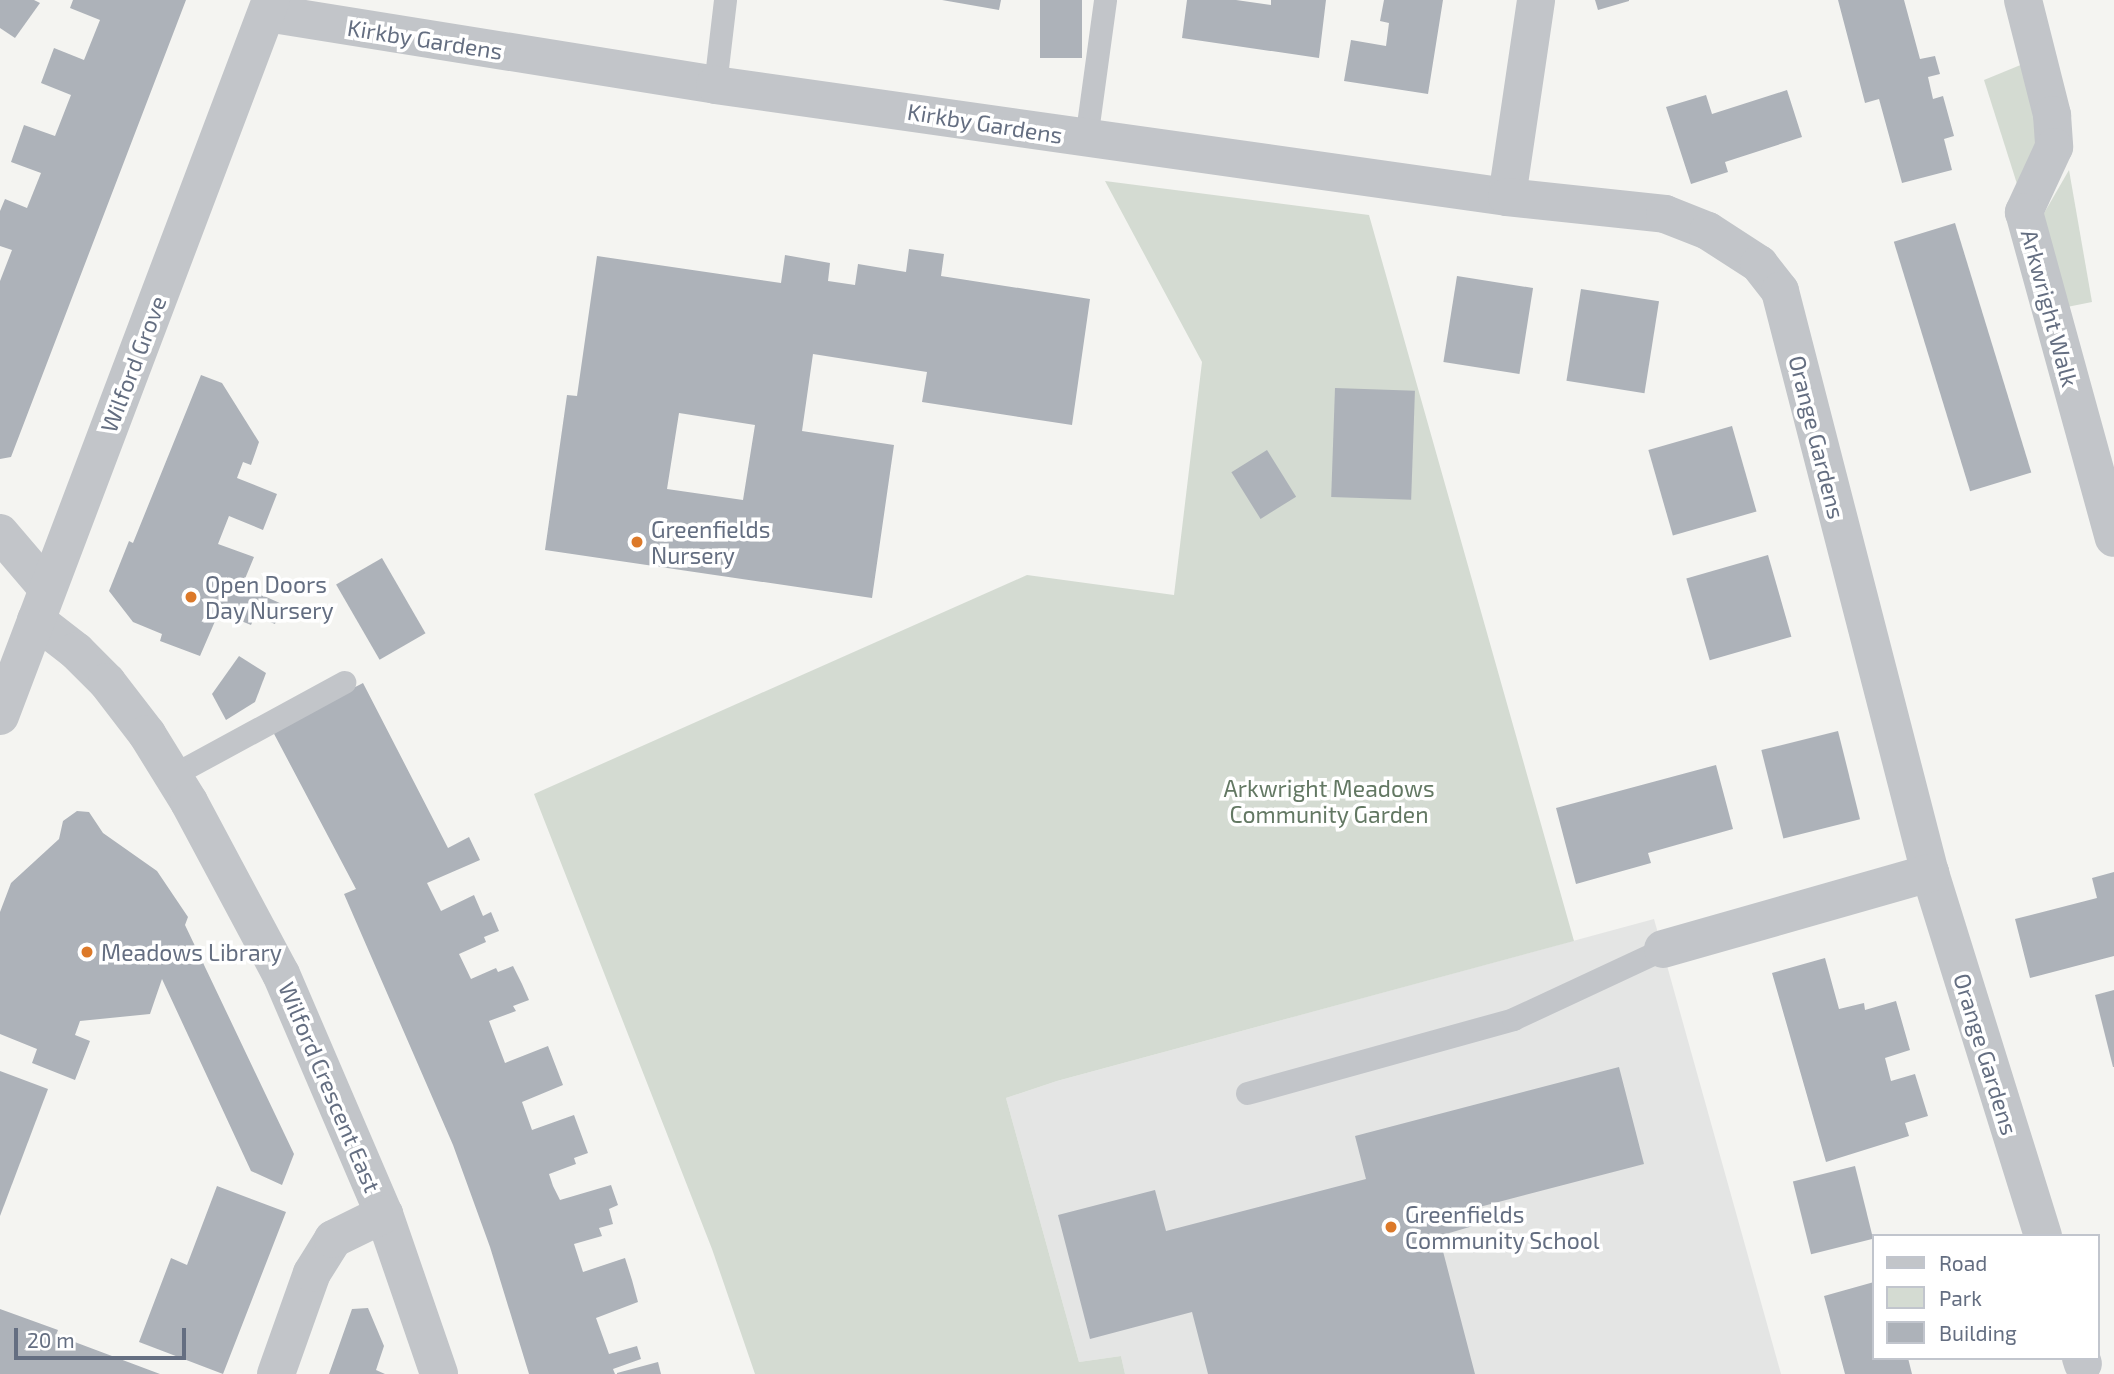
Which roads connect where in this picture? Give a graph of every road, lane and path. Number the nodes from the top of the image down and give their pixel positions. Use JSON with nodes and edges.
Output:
{"nodes":[{"id":1,"x":725,"y":0,"type":"edge"},
{"id":2,"x":1105,"y":0,"type":"edge"},
{"id":3,"x":1536,"y":0,"type":"edge"},
{"id":4,"x":2023,"y":0,"type":"edge"},
{"id":5,"x":269,"y":6,"type":"edge"},
{"id":6,"x":715,"y":85,"type":"junction"},
{"id":7,"x":1086,"y":139,"type":"junction"},
{"id":8,"x":1507,"y":197,"type":"junction"},
{"id":9,"x":0,"y":533,"type":"edge"},
{"id":10,"x":2114,"y":538,"type":"edge"},
{"id":11,"x":42,"y":604,"type":"junction"},
{"id":12,"x":344,"y":682,"type":"dead end"},
{"id":13,"x":0,"y":716,"type":"edge"},
{"id":14,"x":173,"y":775,"type":"junction"},
{"id":15,"x":1930,"y":873,"type":"junction"},
{"id":16,"x":1663,"y":949,"type":"joint"},
{"id":17,"x":1247,"y":1093,"type":"dead end"},
{"id":18,"x":384,"y":1214,"type":"junction"},
{"id":19,"x":2042,"y":1234,"type":"edge"},
{"id":20,"x":276,"y":1374,"type":"edge"},
{"id":21,"x":439,"y":1374,"type":"edge"}],
"edges":[{"from":1,"to":6,"type":"lane"},
{"from":2,"to":7,"type":"lane"},
{"from":3,"to":8,"type":"street"},
{"from":4,"to":10,"type":"street","name":"Arkwright Walk"},
{"from":5,"to":6,"type":"street","name":"Kirkby Gardens"},
{"from":5,"to":11,"type":"street","name":"Wilford Grove"},
{"from":6,"to":7,"type":"street","name":"Kirkby Gardens"},
{"from":7,"to":8,"type":"street","name":"Kirkby Gardens"},
{"from":8,"to":15,"type":"street","name":"Orange Gardens"},
{"from":9,"to":11,"type":"street","name":"Wilford Crescent East"},
{"from":11,"to":13,"type":"street","name":"Wilford Grove"},
{"from":11,"to":14,"type":"street","name":"Wilford Crescent East"},
{"from":12,"to":14,"type":"lane"},
{"from":14,"to":18,"type":"street","name":"Wilford Crescent East"},
{"from":15,"to":16,"type":"street"},
{"from":15,"to":19,"type":"street","name":"Orange Gardens"},
{"from":16,"to":17,"type":"lane"},
{"from":18,"to":20,"type":"street"},
{"from":18,"to":21,"type":"street","name":"Wilford Crescent East"}]}
